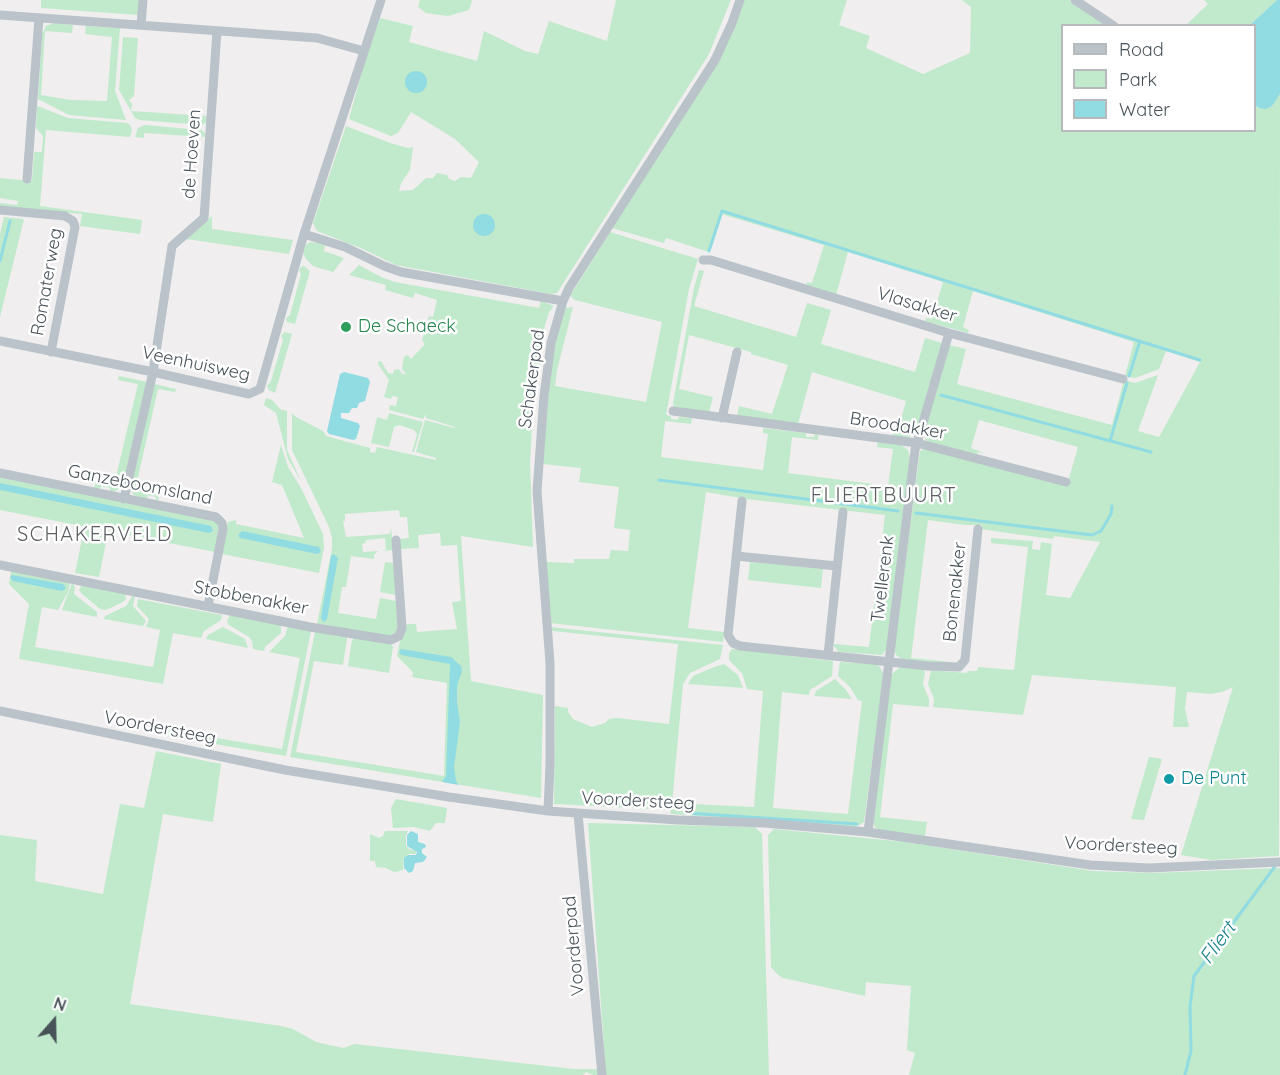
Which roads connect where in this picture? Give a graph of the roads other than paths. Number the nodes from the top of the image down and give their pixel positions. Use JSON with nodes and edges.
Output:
{"nodes":[{"id":1,"x":143,"y":0,"type":"edge"},
{"id":2,"x":381,"y":0,"type":"edge"},
{"id":3,"x":740,"y":0,"type":"edge"},
{"id":4,"x":1075,"y":0,"type":"edge"},
{"id":5,"x":0,"y":15,"type":"edge"},
{"id":6,"x":39,"y":18,"type":"junction"},
{"id":7,"x":1111,"y":24,"type":"edge"},
{"id":8,"x":141,"y":25,"type":"junction"},
{"id":9,"x":217,"y":31,"type":"junction"},
{"id":10,"x":364,"y":51,"type":"junction"},
{"id":11,"x":27,"y":178,"type":"dead end"},
{"id":12,"x":0,"y":210,"type":"edge"},
{"id":13,"x":304,"y":234,"type":"junction"},
{"id":14,"x":703,"y":260,"type":"dead end"},
{"id":15,"x":563,"y":301,"type":"junction"},
{"id":16,"x":949,"y":333,"type":"junction"},
{"id":17,"x":0,"y":342,"type":"edge"},
{"id":18,"x":51,"y":352,"type":"junction"},
{"id":19,"x":737,"y":352,"type":"dead end"},
{"id":20,"x":153,"y":372,"type":"junction"},
{"id":21,"x":1123,"y":379,"type":"dead end"},
{"id":22,"x":673,"y":411,"type":"dead end"},
{"id":23,"x":722,"y":418,"type":"junction"},
{"id":24,"x":917,"y":443,"type":"junction"},
{"id":25,"x":0,"y":473,"type":"edge"},
{"id":26,"x":1066,"y":482,"type":"dead end"},
{"id":27,"x":124,"y":499,"type":"junction"},
{"id":28,"x":742,"y":501,"type":"dead end"},
{"id":29,"x":843,"y":512,"type":"dead end"},
{"id":30,"x":978,"y":529,"type":"dead end"},
{"id":31,"x":396,"y":540,"type":"dead end"},
{"id":32,"x":736,"y":556,"type":"junction"},
{"id":33,"x":0,"y":565,"type":"edge"},
{"id":34,"x":837,"y":566,"type":"junction"},
{"id":35,"x":208,"y":606,"type":"junction"},
{"id":36,"x":828,"y":655,"type":"junction"},
{"id":37,"x":889,"y":662,"type":"junction"},
{"id":38,"x":0,"y":711,"type":"edge"},
{"id":39,"x":548,"y":811,"type":"junction"},
{"id":40,"x":578,"y":814,"type":"junction"},
{"id":41,"x":868,"y":832,"type":"junction"},
{"id":42,"x":1280,"y":862,"type":"edge"},
{"id":43,"x":602,"y":1075,"type":"edge"}],
"edges":[{"from":1,"to":8,"type":"street"},
{"from":2,"to":10,"type":"street","name":"Veenhuisweg"},
{"from":3,"to":15,"type":"street","name":"Schakerpad"},
{"from":4,"to":7,"type":"street"},
{"from":5,"to":6,"type":"street"},
{"from":6,"to":8,"type":"street"},
{"from":6,"to":11,"type":"street"},
{"from":8,"to":9,"type":"street"},
{"from":9,"to":10,"type":"street"},
{"from":9,"to":20,"type":"street","name":"de Hoeven"},
{"from":10,"to":13,"type":"street","name":"Veenhuisweg"},
{"from":12,"to":18,"type":"street","name":"Romaterweg"},
{"from":13,"to":15,"type":"street"},
{"from":13,"to":20,"type":"street","name":"Veenhuisweg"},
{"from":14,"to":16,"type":"street","name":"Vlasakker"},
{"from":15,"to":39,"type":"street","name":"Schakerpad"},
{"from":16,"to":21,"type":"street","name":"Vlasakker"},
{"from":16,"to":24,"type":"street","name":"Twellerenk"},
{"from":17,"to":18,"type":"street","name":"Veenhuisweg"},
{"from":18,"to":20,"type":"street","name":"Veenhuisweg"},
{"from":19,"to":23,"type":"street"},
{"from":20,"to":27,"type":"street","name":"de Hoeven"},
{"from":22,"to":23,"type":"street","name":"Broodakker"},
{"from":23,"to":24,"type":"street","name":"Broodakker"},
{"from":24,"to":26,"type":"street","name":"Broodakker"},
{"from":24,"to":37,"type":"street","name":"Twellerenk"},
{"from":25,"to":27,"type":"street","name":"Ganzeboomsland"},
{"from":27,"to":35,"type":"street","name":"Ganzeboomsland"},
{"from":28,"to":32,"type":"street","name":"Bonenakker"},
{"from":29,"to":34,"type":"street"},
{"from":30,"to":37,"type":"street","name":"Bonenakker"},
{"from":31,"to":35,"type":"street","name":"Stobbenakker"},
{"from":32,"to":34,"type":"street"},
{"from":32,"to":36,"type":"street","name":"Bonenakker"},
{"from":33,"to":35,"type":"street","name":"Stobbenakker"},
{"from":34,"to":36,"type":"street"},
{"from":36,"to":37,"type":"street","name":"Bonenakker"},
{"from":37,"to":41,"type":"street","name":"Twellerenk"},
{"from":38,"to":39,"type":"street","name":"Voordersteeg"},
{"from":39,"to":40,"type":"street","name":"Voordersteeg"},
{"from":40,"to":41,"type":"street","name":"Voordersteeg"},
{"from":40,"to":43,"type":"street","name":"Voorderpad"},
{"from":41,"to":42,"type":"street","name":"Voordersteeg"}]}
